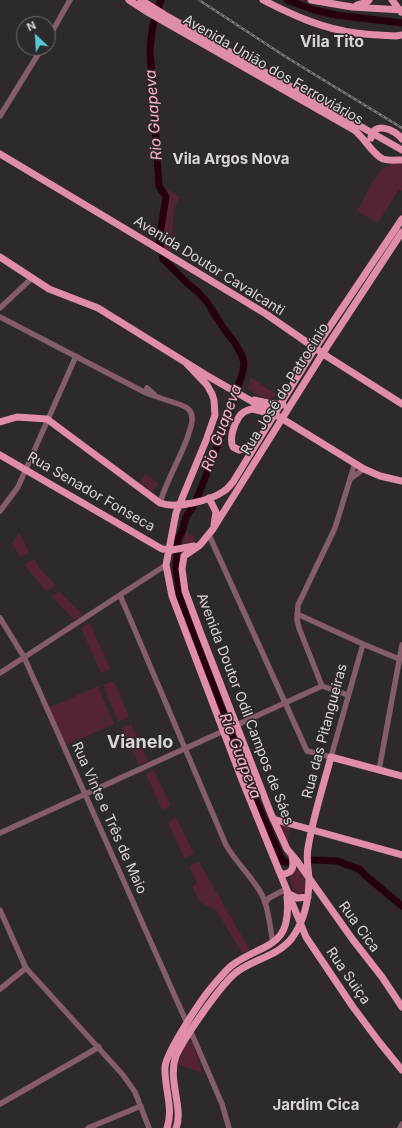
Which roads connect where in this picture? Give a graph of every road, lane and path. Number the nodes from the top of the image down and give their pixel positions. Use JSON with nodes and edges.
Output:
{"nodes":[{"id":1,"x":70,"y":0,"type":"edge"},
{"id":2,"x":129,"y":0,"type":"edge"},
{"id":3,"x":141,"y":0,"type":"edge"},
{"id":4,"x":263,"y":0,"type":"edge"},
{"id":5,"x":311,"y":0,"type":"edge"},
{"id":6,"x":369,"y":0,"type":"edge"},
{"id":7,"x":392,"y":0,"type":"edge"},
{"id":8,"x":352,"y":6,"type":"junction"},
{"id":9,"x":150,"y":10,"type":"junction"},
{"id":10,"x":401,"y":11,"type":"edge"},
{"id":11,"x":56,"y":25,"type":"edge"},
{"id":12,"x":402,"y":35,"type":"edge"},
{"id":13,"x":37,"y":56,"type":"edge"},
{"id":14,"x":0,"y":116,"type":"edge"},
{"id":15,"x":372,"y":133,"type":"junction"},
{"id":16,"x":402,"y":139,"type":"edge"},
{"id":17,"x":370,"y":146,"type":"junction"},
{"id":18,"x":402,"y":150,"type":"edge"},
{"id":19,"x":0,"y":154,"type":"edge"},
{"id":20,"x":402,"y":160,"type":"edge"},
{"id":21,"x":402,"y":219,"type":"edge"},
{"id":22,"x":402,"y":232,"type":"edge"},
{"id":23,"x":392,"y":242,"type":"junction"},
{"id":24,"x":0,"y":257,"type":"edge"},
{"id":25,"x":32,"y":278,"type":"junction"},
{"id":26,"x":0,"y":308,"type":"edge"},
{"id":27,"x":0,"y":317,"type":"edge"},
{"id":28,"x":314,"y":348,"type":"junction"},
{"id":29,"x":323,"y":354,"type":"junction"},
{"id":30,"x":76,"y":356,"type":"junction"},
{"id":31,"x":187,"y":364,"type":"junction"},
{"id":32,"x":147,"y":388,"type":"dead end"},
{"id":33,"x":159,"y":397,"type":"junction"},
{"id":34,"x":248,"y":399,"type":"junction"},
{"id":35,"x":291,"y":404,"type":"junction"},
{"id":36,"x":402,"y":404,"type":"edge"},
{"id":37,"x":280,"y":405,"type":"junction"},
{"id":38,"x":274,"y":414,"type":"junction"},
{"id":39,"x":281,"y":418,"type":"junction"},
{"id":40,"x":47,"y":419,"type":"junction"},
{"id":41,"x":0,"y":422,"type":"edge"},
{"id":42,"x":259,"y":440,"type":"junction"},
{"id":43,"x":0,"y":455,"type":"edge"},
{"id":44,"x":355,"y":463,"type":"junction"},
{"id":45,"x":26,"y":469,"type":"junction"},
{"id":46,"x":364,"y":469,"type":"junction"},
{"id":47,"x":350,"y":480,"type":"junction"},
{"id":48,"x":402,"y":481,"type":"edge"},
{"id":49,"x":208,"y":498,"type":"junction"},
{"id":50,"x":160,"y":502,"type":"junction"},
{"id":51,"x":181,"y":505,"type":"junction"},
{"id":52,"x":0,"y":511,"type":"edge"},
{"id":53,"x":211,"y":532,"type":"junction"},
{"id":54,"x":200,"y":545,"type":"junction"},
{"id":55,"x":170,"y":550,"type":"junction"},
{"id":56,"x":166,"y":566,"type":"junction"},
{"id":57,"x":120,"y":595,"type":"junction"},
{"id":58,"x":297,"y":614,"type":"junction"},
{"id":59,"x":0,"y":618,"type":"edge"},
{"id":60,"x":363,"y":644,"type":"junction"},
{"id":61,"x":402,"y":644,"type":"edge"},
{"id":62,"x":24,"y":657,"type":"junction"},
{"id":63,"x":399,"y":659,"type":"junction"},
{"id":64,"x":0,"y":673,"type":"edge"},
{"id":65,"x":322,"y":686,"type":"junction"},
{"id":66,"x":348,"y":695,"type":"junction"},
{"id":67,"x":286,"y":702,"type":"junction"},
{"id":68,"x":230,"y":728,"type":"junction"},
{"id":69,"x":185,"y":749,"type":"junction"},
{"id":70,"x":330,"y":757,"type":"junction"},
{"id":71,"x":379,"y":770,"type":"junction"},
{"id":72,"x":402,"y":776,"type":"edge"},
{"id":73,"x":85,"y":794,"type":"junction"},
{"id":74,"x":273,"y":819,"type":"junction"},
{"id":75,"x":312,"y":829,"type":"junction"},
{"id":76,"x":0,"y":833,"type":"edge"},
{"id":77,"x":402,"y":855,"type":"edge"},
{"id":78,"x":295,"y":858,"type":"junction"},
{"id":79,"x":279,"y":871,"type":"junction"},
{"id":80,"x":309,"y":877,"type":"junction"},
{"id":81,"x":286,"y":891,"type":"junction"},
{"id":82,"x":308,"y":897,"type":"junction"},
{"id":83,"x":265,"y":903,"type":"junction"},
{"id":84,"x":0,"y":910,"type":"edge"},
{"id":85,"x":300,"y":925,"type":"junction"},
{"id":86,"x":306,"y":937,"type":"junction"},
{"id":87,"x":291,"y":940,"type":"junction"},
{"id":88,"x":273,"y":944,"type":"junction"},
{"id":89,"x":26,"y":968,"type":"junction"},
{"id":90,"x":0,"y":989,"type":"edge"},
{"id":91,"x":402,"y":1006,"type":"edge"},
{"id":92,"x":187,"y":1024,"type":"junction"},
{"id":93,"x":191,"y":1031,"type":"junction"},
{"id":94,"x":99,"y":1047,"type":"junction"},
{"id":95,"x":402,"y":1070,"type":"edge"},
{"id":96,"x":0,"y":1104,"type":"edge"},
{"id":97,"x":141,"y":1106,"type":"junction"},
{"id":98,"x":402,"y":1124,"type":"edge"},
{"id":99,"x":88,"y":1128,"type":"edge"},
{"id":100,"x":149,"y":1128,"type":"edge"},
{"id":101,"x":167,"y":1128,"type":"edge"},
{"id":102,"x":176,"y":1128,"type":"edge"},
{"id":103,"x":229,"y":1128,"type":"edge"},
{"id":104,"x":400,"y":1128,"type":"edge"}],
"edges":[{"from":1,"to":11,"type":"street"},
{"from":2,"to":9,"type":"main road","name":"Avenida União dos Ferroviários"},
{"from":3,"to":9,"type":"main road","name":"Avenida União dos Ferroviários"},
{"from":4,"to":12,"type":"main road"},
{"from":5,"to":8,"type":"main road"},
{"from":6,"to":8,"type":"main road"},
{"from":7,"to":10,"type":"main road"},
{"from":8,"to":10,"type":"main road"},
{"from":9,"to":15,"type":"main road","name":"Avenida União dos Ferroviários"},
{"from":9,"to":17,"type":"main road","name":"Avenida União dos Ferroviários"},
{"from":13,"to":14,"type":"street"},
{"from":15,"to":16,"type":"main road"},
{"from":15,"to":17,"type":"main road"},
{"from":15,"to":18,"type":"main road","name":"Avenida União dos Ferroviários"},
{"from":17,"to":20,"type":"main road","name":"Avenida União dos Ferroviários"},
{"from":19,"to":28,"type":"main road","name":"Avenida Doutor Cavalcanti"},
{"from":21,"to":23,"type":"main road"},
{"from":22,"to":23,"type":"main road"},
{"from":23,"to":28,"type":"main road","name":"Rua José do Patrocínio"},
{"from":23,"to":29,"type":"main road","name":"Rua José do Patrocínio"},
{"from":24,"to":25,"type":"main road"},
{"from":25,"to":26,"type":"street"},
{"from":25,"to":31,"type":"main road"},
{"from":27,"to":30,"type":"street"},
{"from":28,"to":29,"type":"main road","name":"Avenida Doutor Cavalcanti"},
{"from":28,"to":37,"type":"main road","name":"Rua José do Patrocínio"},
{"from":29,"to":35,"type":"main road","name":"Rua José do Patrocínio"},
{"from":29,"to":36,"type":"main road","name":"Avenida Doutor Cavalcanti"},
{"from":30,"to":33,"type":"street"},
{"from":30,"to":40,"type":"street"},
{"from":31,"to":34,"type":"main road"},
{"from":31,"to":51,"type":"main road","name":"Avenida Doutor Odil Campos de Sáes"},
{"from":32,"to":33,"type":"street"},
{"from":33,"to":50,"type":"street"},
{"from":34,"to":37,"type":"main road"},
{"from":34,"to":38,"type":"main road"},
{"from":35,"to":37,"type":"main road"},
{"from":35,"to":39,"type":"main road","name":"Rua José do Patrocínio"},
{"from":37,"to":38,"type":"main road","name":"Rua José do Patrocínio"},
{"from":38,"to":39,"type":"main road"},
{"from":38,"to":42,"type":"main road","name":"Rua José do Patrocínio"},
{"from":38,"to":42,"type":"main road"},
{"from":39,"to":44,"type":"main road"},
{"from":39,"to":53,"type":"main road","name":"Rua José do Patrocínio"},
{"from":40,"to":41,"type":"main road"},
{"from":40,"to":45,"type":"street"},
{"from":40,"to":50,"type":"main road"},
{"from":42,"to":49,"type":"main road","name":"Rua José do Patrocínio"},
{"from":43,"to":45,"type":"main road","name":"Rua Senador Fonseca"},
{"from":44,"to":46,"type":"main road"},
{"from":44,"to":47,"type":"street"},
{"from":45,"to":52,"type":"street"},
{"from":45,"to":55,"type":"main road","name":"Rua Senador Fonseca"},
{"from":46,"to":47,"type":"street"},
{"from":46,"to":48,"type":"main road"},
{"from":47,"to":58,"type":"street"},
{"from":49,"to":51,"type":"main road","name":"Rua José do Patrocínio"},
{"from":49,"to":53,"type":"main road"},
{"from":50,"to":51,"type":"main road"},
{"from":51,"to":55,"type":"main road","name":"Avenida Doutor Odil Campos de Sáes"},
{"from":53,"to":54,"type":"main road","name":"Rua José do Patrocínio"},
{"from":53,"to":67,"type":"street"},
{"from":54,"to":55,"type":"main road"},
{"from":54,"to":68,"type":"main road","name":"Avenida Doutor Odil Campos de Sáes"},
{"from":55,"to":56,"type":"main road","name":"Avenida Doutor Odil Campos de Sáes"},
{"from":56,"to":57,"type":"street"},
{"from":56,"to":68,"type":"main road","name":"Avenida Doutor Odil Campos de Sáes"},
{"from":57,"to":62,"type":"street"},
{"from":57,"to":69,"type":"street"},
{"from":58,"to":60,"type":"street"},
{"from":58,"to":65,"type":"street"},
{"from":59,"to":62,"type":"street","name":"Rua Vinte e Três de Maio"},
{"from":60,"to":63,"type":"street"},
{"from":60,"to":66,"type":"street","name":"Rua das Pitangueiras"},
{"from":61,"to":63,"type":"street"},
{"from":62,"to":64,"type":"street"},
{"from":62,"to":73,"type":"street","name":"Rua Vinte e Três de Maio"},
{"from":63,"to":71,"type":"street"},
{"from":65,"to":66,"type":"street"},
{"from":65,"to":67,"type":"street"},
{"from":66,"to":70,"type":"street","name":"Rua das Pitangueiras"},
{"from":67,"to":68,"type":"street"},
{"from":67,"to":70,"type":"street"},
{"from":68,"to":69,"type":"street"},
{"from":68,"to":74,"type":"main road","name":"Avenida Doutor Odil Campos de Sáes"},
{"from":68,"to":79,"type":"main road","name":"Avenida Doutor Odil Campos de Sáes"},
{"from":69,"to":73,"type":"street"},
{"from":69,"to":83,"type":"street"},
{"from":70,"to":71,"type":"main road"},
{"from":70,"to":75,"type":"main road","name":"Rua das Pitangueiras"},
{"from":71,"to":72,"type":"main road"},
{"from":73,"to":76,"type":"street"},
{"from":73,"to":92,"type":"street","name":"Rua Vinte e Três de Maio"},
{"from":74,"to":75,"type":"main road"},
{"from":74,"to":78,"type":"main road","name":"Avenida Doutor Odil Campos de Sáes"},
{"from":75,"to":77,"type":"main road"},
{"from":75,"to":80,"type":"main road","name":"Rua das Pitangueiras"},
{"from":78,"to":79,"type":"main road"},
{"from":78,"to":80,"type":"main road","name":"Rua Cica"},
{"from":79,"to":81,"type":"main road","name":"Avenida Doutor Odil Campos de Sáes"},
{"from":80,"to":82,"type":"main road","name":"Rua das Pitangueiras"},
{"from":80,"to":91,"type":"main road","name":"Rua Cica"},
{"from":81,"to":82,"type":"main road"},
{"from":81,"to":83,"type":"street"},
{"from":81,"to":85,"type":"main road","name":"Rua Suiça"},
{"from":81,"to":88,"type":"main road"},
{"from":82,"to":85,"type":"main road","name":"Rua das Pitangueiras"},
{"from":83,"to":88,"type":"street"},
{"from":84,"to":89,"type":"street"},
{"from":85,"to":86,"type":"main road","name":"Rua Suiça"},
{"from":85,"to":87,"type":"main road","name":"Rua das Pitangueiras"},
{"from":86,"to":87,"type":"main road"},
{"from":86,"to":95,"type":"main road","name":"Rua Suiça"},
{"from":87,"to":93,"type":"main road","name":"Rua das Pitangueiras"},
{"from":88,"to":92,"type":"main road"},
{"from":89,"to":90,"type":"street"},
{"from":89,"to":94,"type":"street"},
{"from":92,"to":93,"type":"street","name":"Rua Vinte e Três de Maio"},
{"from":92,"to":101,"type":"main road"},
{"from":93,"to":102,"type":"main road","name":"Rua das Pitangueiras"},
{"from":93,"to":103,"type":"street","name":"Rua Vinte e Três de Maio"},
{"from":94,"to":96,"type":"street"},
{"from":94,"to":97,"type":"street"},
{"from":97,"to":99,"type":"street"},
{"from":97,"to":100,"type":"street"},
{"from":98,"to":104,"type":"street"}]}
